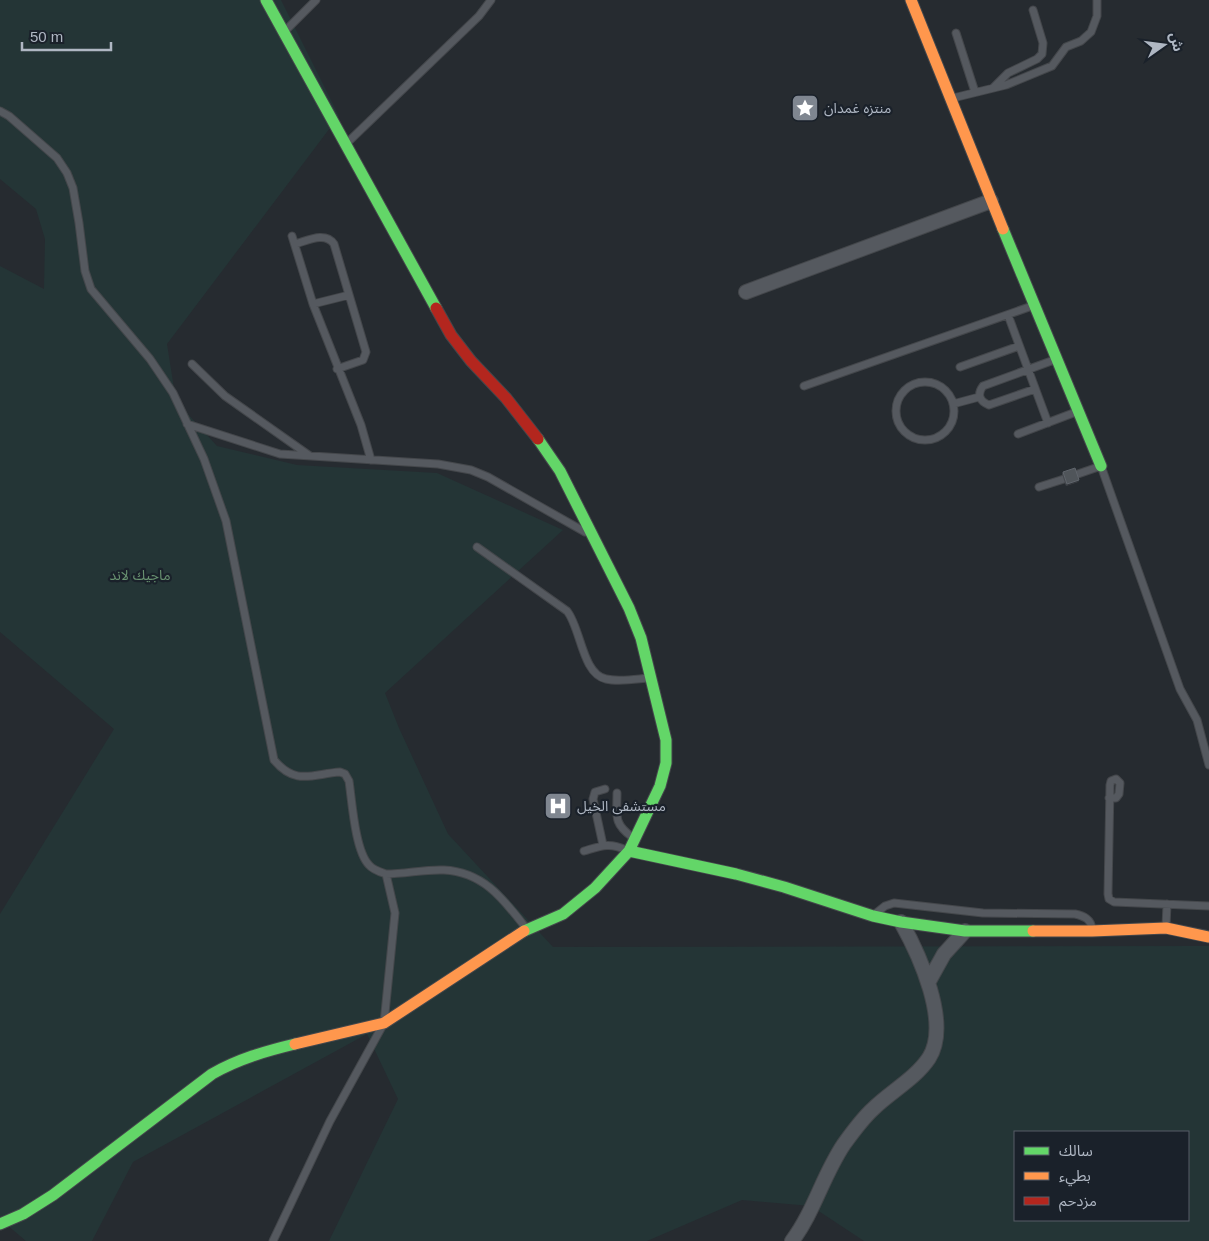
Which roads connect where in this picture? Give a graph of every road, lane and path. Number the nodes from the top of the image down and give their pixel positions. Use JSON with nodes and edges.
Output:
{"nodes":[{"id":1,"x":266,"y":0,"type":"edge"},
{"id":2,"x":316,"y":0,"type":"edge"},
{"id":3,"x":491,"y":0,"type":"edge"},
{"id":4,"x":911,"y":0,"type":"edge"},
{"id":5,"x":1097,"y":0,"type":"edge"},
{"id":6,"x":1032,"y":10,"type":"dead end"},
{"id":7,"x":285,"y":32,"type":"junction"},
{"id":8,"x":956,"y":33,"type":"dead end"},
{"id":9,"x":993,"y":88,"type":"junction"},
{"id":10,"x":974,"y":92,"type":"junction"},
{"id":11,"x":950,"y":98,"type":"junction"},
{"id":12,"x":0,"y":110,"type":"edge"},
{"id":13,"x":346,"y":143,"type":"junction"},
{"id":14,"x":990,"y":201,"type":"junction"},
{"id":15,"x":292,"y":236,"type":"dead end"},
{"id":16,"x":294,"y":244,"type":"junction"},
{"id":17,"x":746,"y":292,"type":"dead end"},
{"id":18,"x":349,"y":295,"type":"junction"},
{"id":19,"x":313,"y":304,"type":"junction"},
{"id":20,"x":1034,"y":305,"type":"junction"},
{"id":21,"x":1008,"y":315,"type":"junction"},
{"id":22,"x":1019,"y":346,"type":"junction"},
{"id":23,"x":1057,"y":359,"type":"junction"},
{"id":24,"x":192,"y":364,"type":"dead end"},
{"id":25,"x":960,"y":367,"type":"dead end"},
{"id":26,"x":337,"y":369,"type":"junction"},
{"id":27,"x":1028,"y":370,"type":"junction"},
{"id":28,"x":804,"y":386,"type":"dead end"},
{"id":29,"x":1035,"y":389,"type":"junction"},
{"id":30,"x":979,"y":397,"type":"junction"},
{"id":31,"x":953,"y":404,"type":"junction"},
{"id":32,"x":1079,"y":411,"type":"junction"},
{"id":33,"x":1048,"y":423,"type":"junction"},
{"id":34,"x":187,"y":424,"type":"junction"},
{"id":35,"x":1018,"y":434,"type":"dead end"},
{"id":36,"x":311,"y":456,"type":"junction"},
{"id":37,"x":371,"y":460,"type":"junction"},
{"id":38,"x":1101,"y":466,"type":"junction"},
{"id":39,"x":1075,"y":475,"type":"edge"},
{"id":40,"x":1064,"y":479,"type":"edge"},
{"id":41,"x":1039,"y":487,"type":"dead end"},
{"id":42,"x":592,"y":536,"type":"junction"},
{"id":43,"x":477,"y":547,"type":"dead end"},
{"id":44,"x":652,"y":678,"type":"junction"},
{"id":45,"x":1209,"y":765,"type":"edge"},
{"id":46,"x":605,"y":789,"type":"dead end"},
{"id":47,"x":617,"y":793,"type":"dead end"},
{"id":48,"x":1110,"y":798,"type":"dead end"},
{"id":49,"x":635,"y":839,"type":"junction"},
{"id":50,"x":603,"y":845,"type":"junction"},
{"id":51,"x":584,"y":851,"type":"dead end"},
{"id":52,"x":629,"y":851,"type":"junction"},
{"id":53,"x":386,"y":874,"type":"junction"},
{"id":54,"x":1167,"y":904,"type":"junction"},
{"id":55,"x":1209,"y":906,"type":"edge"},
{"id":56,"x":872,"y":916,"type":"junction"},
{"id":57,"x":901,"y":922,"type":"junction"},
{"id":58,"x":1166,"y":928,"type":"junction"},
{"id":59,"x":527,"y":929,"type":"junction"},
{"id":60,"x":965,"y":931,"type":"junction"},
{"id":61,"x":1092,"y":931,"type":"junction"},
{"id":62,"x":1209,"y":937,"type":"edge"},
{"id":63,"x":929,"y":981,"type":"junction"},
{"id":64,"x":384,"y":1023,"type":"junction"},
{"id":65,"x":0,"y":1224,"type":"edge"},
{"id":66,"x":273,"y":1241,"type":"edge"},
{"id":67,"x":792,"y":1241,"type":"edge"}],
"edges":[{"from":1,"to":7,"type":"street"},
{"from":2,"to":7,"type":"lane"},
{"from":3,"to":13,"type":"lane"},
{"from":4,"to":11,"type":"street"},
{"from":5,"to":9,"type":"lane"},
{"from":6,"to":9,"type":"lane"},
{"from":7,"to":13,"type":"street"},
{"from":8,"to":10,"type":"lane"},
{"from":9,"to":10,"type":"lane"},
{"from":10,"to":11,"type":"lane"},
{"from":11,"to":14,"type":"street"},
{"from":12,"to":34,"type":"lane"},
{"from":13,"to":42,"type":"street"},
{"from":14,"to":17,"type":"street"},
{"from":14,"to":20,"type":"street"},
{"from":15,"to":16,"type":"lane"},
{"from":16,"to":18,"type":"lane"},
{"from":16,"to":19,"type":"lane"},
{"from":18,"to":19,"type":"lane"},
{"from":18,"to":26,"type":"lane"},
{"from":19,"to":26,"type":"lane"},
{"from":20,"to":21,"type":"lane"},
{"from":20,"to":23,"type":"street"},
{"from":21,"to":22,"type":"lane"},
{"from":21,"to":28,"type":"lane"},
{"from":22,"to":25,"type":"lane"},
{"from":22,"to":27,"type":"lane"},
{"from":23,"to":27,"type":"lane"},
{"from":23,"to":32,"type":"street"},
{"from":24,"to":36,"type":"lane"},
{"from":26,"to":37,"type":"lane"},
{"from":27,"to":29,"type":"lane"},
{"from":27,"to":30,"type":"lane"},
{"from":29,"to":30,"type":"lane"},
{"from":29,"to":33,"type":"lane"},
{"from":30,"to":31,"type":"lane"},
{"from":31,"to":31,"type":"lane"},
{"from":32,"to":33,"type":"lane"},
{"from":32,"to":38,"type":"street"},
{"from":33,"to":35,"type":"lane"},
{"from":34,"to":36,"type":"lane"},
{"from":34,"to":53,"type":"lane"},
{"from":36,"to":37,"type":"lane"},
{"from":37,"to":42,"type":"lane"},
{"from":38,"to":39,"type":"lane"},
{"from":38,"to":45,"type":"lane"},
{"from":40,"to":41,"type":"lane"},
{"from":42,"to":44,"type":"street"},
{"from":43,"to":44,"type":"lane"},
{"from":44,"to":49,"type":"street"},
{"from":46,"to":50,"type":"lane"},
{"from":47,"to":49,"type":"lane"},
{"from":48,"to":54,"type":"lane"},
{"from":49,"to":52,"type":"street"},
{"from":50,"to":51,"type":"lane"},
{"from":50,"to":52,"type":"lane"},
{"from":52,"to":56,"type":"street"},
{"from":52,"to":59,"type":"street"},
{"from":53,"to":59,"type":"lane"},
{"from":53,"to":64,"type":"lane"},
{"from":54,"to":55,"type":"lane"},
{"from":54,"to":58,"type":"lane"},
{"from":56,"to":57,"type":"street"},
{"from":56,"to":61,"type":"lane"},
{"from":57,"to":60,"type":"street"},
{"from":57,"to":63,"type":"street"},
{"from":58,"to":61,"type":"street"},
{"from":58,"to":62,"type":"street"},
{"from":59,"to":64,"type":"street"},
{"from":60,"to":61,"type":"street"},
{"from":60,"to":63,"type":"street"},
{"from":63,"to":67,"type":"street"},
{"from":64,"to":65,"type":"street"},
{"from":64,"to":66,"type":"lane"}]}
